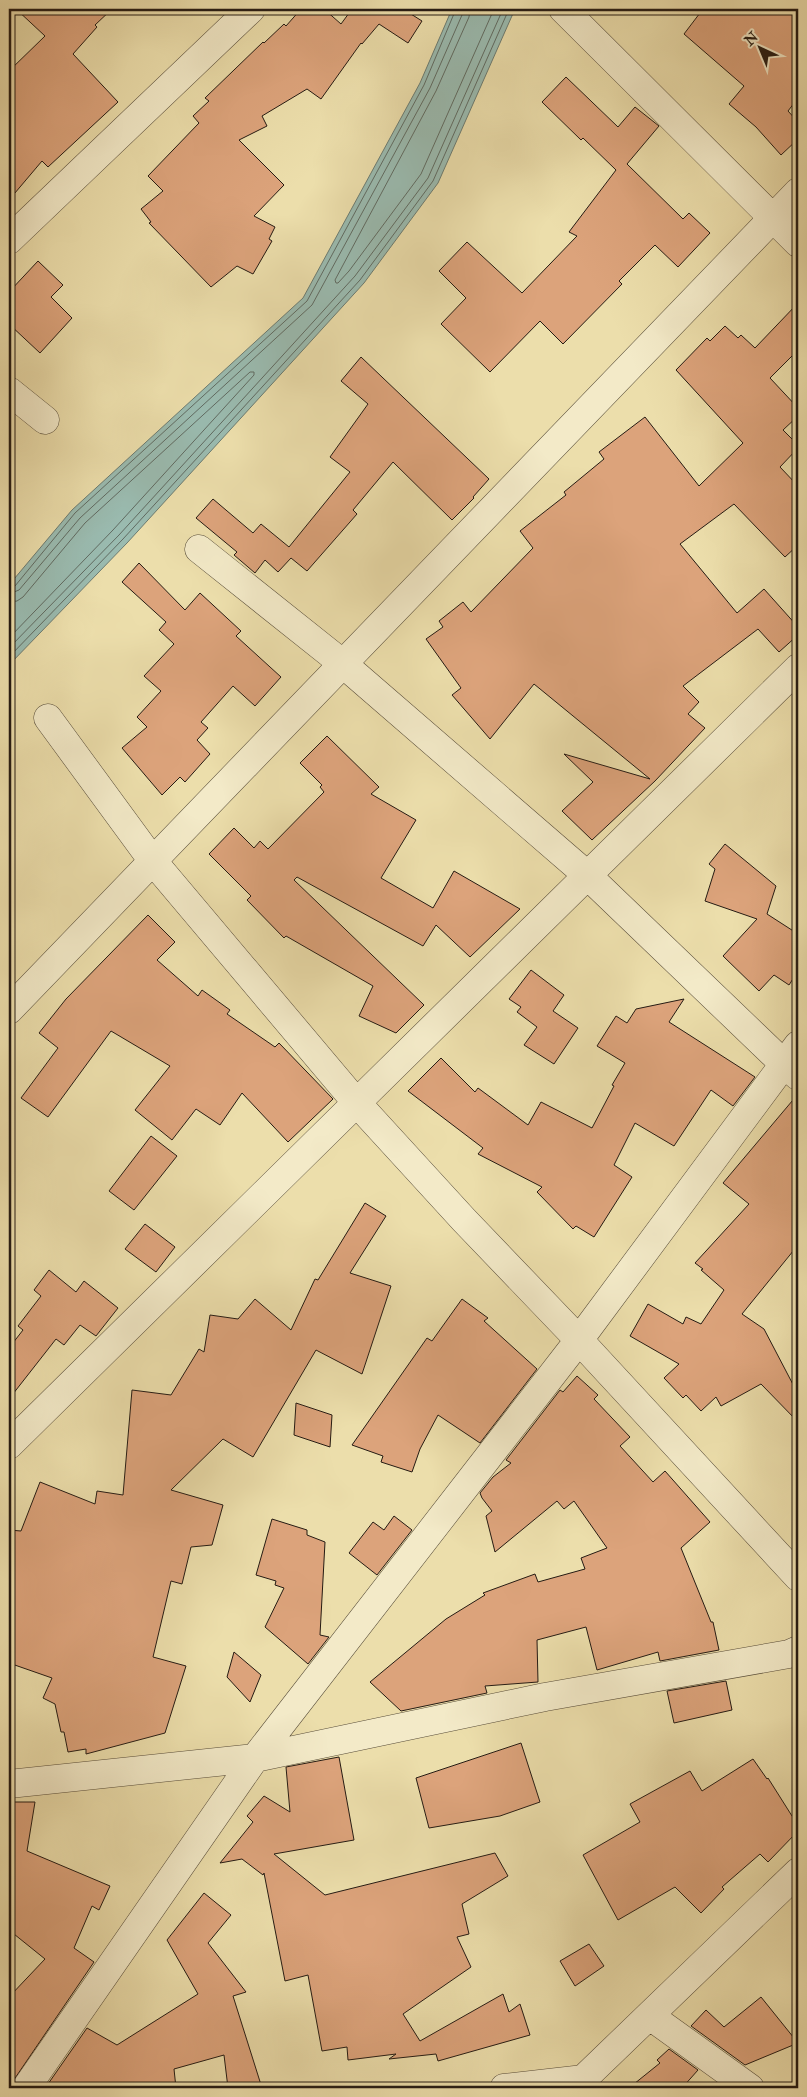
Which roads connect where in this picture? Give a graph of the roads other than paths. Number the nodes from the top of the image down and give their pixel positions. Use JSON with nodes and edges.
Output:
{"nodes":[{"id":1,"x":251,"y":9,"type":"edge"},
{"id":2,"x":563,"y":9,"type":"edge"},
{"id":3,"x":798,"y":192,"type":"edge"},
{"id":4,"x":772,"y":219,"type":"junction"},
{"id":5,"x":9,"y":240,"type":"edge"},
{"id":6,"x":798,"y":243,"type":"edge"},
{"id":7,"x":9,"y":391,"type":"edge"},
{"id":8,"x":45,"y":420,"type":"dead end"},
{"id":9,"x":200,"y":548,"type":"dead end"},
{"id":10,"x":342,"y":664,"type":"junction"},
{"id":11,"x":798,"y":668,"type":"edge"},
{"id":12,"x":48,"y":718,"type":"dead end"},
{"id":13,"x":152,"y":860,"type":"junction"},
{"id":14,"x":587,"y":875,"type":"junction"},
{"id":15,"x":9,"y":1010,"type":"edge"},
{"id":16,"x":794,"y":1062,"type":"edge"},
{"id":17,"x":356,"y":1102,"type":"junction"},
{"id":18,"x":579,"y":1340,"type":"junction"},
{"id":19,"x":9,"y":1445,"type":"edge"},
{"id":20,"x":798,"y":1577,"type":"edge"},
{"id":21,"x":795,"y":1659,"type":"edge"},
{"id":22,"x":255,"y":1758,"type":"junction"},
{"id":23,"x":9,"y":1784,"type":"edge"},
{"id":24,"x":798,"y":1872,"type":"edge"},
{"id":25,"x":650,"y":2016,"type":"junction"},
{"id":26,"x":579,"y":2084,"type":"edge"},
{"id":27,"x":26,"y":2088,"type":"edge"},
{"id":28,"x":504,"y":2088,"type":"edge"},
{"id":29,"x":750,"y":2088,"type":"edge"}],
"edges":[{"from":1,"to":5,"type":"street"},
{"from":2,"to":4,"type":"street"},
{"from":3,"to":4,"type":"street"},
{"from":4,"to":6,"type":"street"},
{"from":4,"to":10,"type":"street"},
{"from":7,"to":8,"type":"street"},
{"from":9,"to":10,"type":"street"},
{"from":10,"to":13,"type":"street"},
{"from":10,"to":14,"type":"street"},
{"from":11,"to":14,"type":"street"},
{"from":12,"to":13,"type":"street"},
{"from":13,"to":15,"type":"street"},
{"from":13,"to":17,"type":"street"},
{"from":14,"to":16,"type":"street"},
{"from":14,"to":17,"type":"street"},
{"from":16,"to":18,"type":"street"},
{"from":17,"to":18,"type":"street"},
{"from":17,"to":19,"type":"street"},
{"from":18,"to":20,"type":"street"},
{"from":18,"to":22,"type":"street"},
{"from":21,"to":22,"type":"street"},
{"from":22,"to":23,"type":"street"},
{"from":22,"to":27,"type":"street"},
{"from":24,"to":25,"type":"street"},
{"from":25,"to":26,"type":"street"},
{"from":25,"to":29,"type":"street"},
{"from":26,"to":28,"type":"street"}]}
